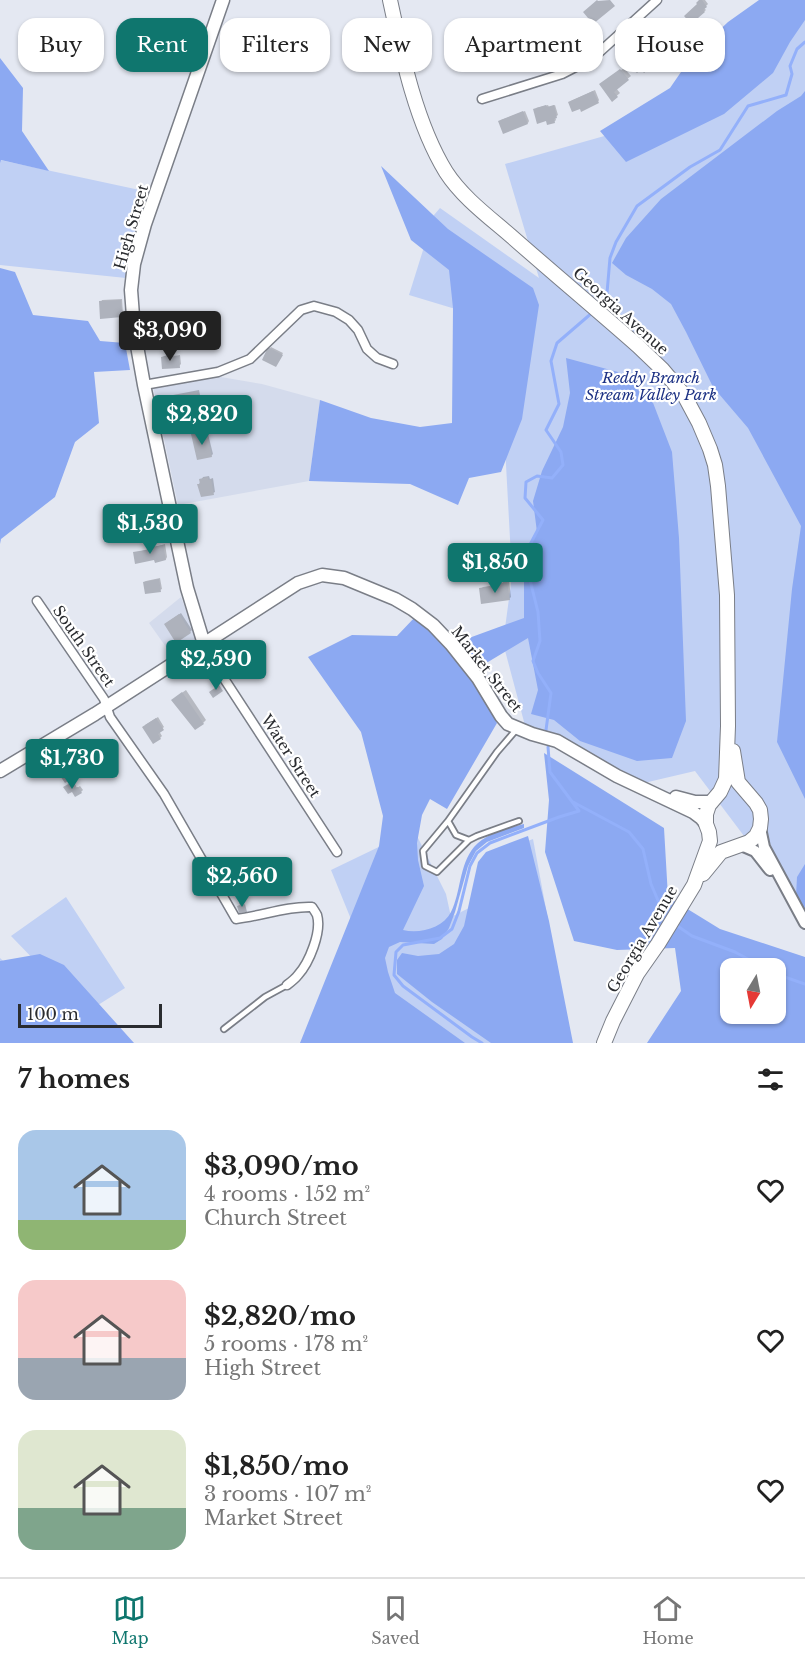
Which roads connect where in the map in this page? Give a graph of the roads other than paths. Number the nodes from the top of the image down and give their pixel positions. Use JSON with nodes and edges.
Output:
{"nodes":[{"id":1,"x":223,"y":0,"type":"edge"},
{"id":2,"x":390,"y":0,"type":"edge"},
{"id":3,"x":657,"y":0,"type":"edge"},
{"id":4,"x":482,"y":99,"type":"dead end"},
{"id":5,"x":393,"y":364,"type":"dead end"},
{"id":6,"x":144,"y":385,"type":"junction"},
{"id":7,"x":37,"y":602,"type":"dead end"},
{"id":8,"x":204,"y":644,"type":"junction"},
{"id":9,"x":106,"y":706,"type":"junction"},
{"id":10,"x":728,"y":726,"type":"junction"},
{"id":11,"x":517,"y":728,"type":"junction"},
{"id":12,"x":0,"y":771,"type":"edge"},
{"id":13,"x":643,"y":788,"type":"junction"},
{"id":14,"x":750,"y":796,"type":"junction"},
{"id":15,"x":713,"y":800,"type":"junction"},
{"id":16,"x":448,"y":821,"type":"junction"},
{"id":17,"x":519,"y":821,"type":"dead end"},
{"id":18,"x":707,"y":828,"type":"junction"},
{"id":19,"x":760,"y":828,"type":"junction"},
{"id":20,"x":469,"y":840,"type":"junction"},
{"id":21,"x":737,"y":846,"type":"junction"},
{"id":22,"x":337,"y":852,"type":"dead end"},
{"id":23,"x":694,"y":885,"type":"junction"},
{"id":24,"x":791,"y":899,"type":"junction"},
{"id":25,"x":805,"y":923,"type":"edge"},
{"id":26,"x":287,"y":985,"type":"joint"},
{"id":27,"x":224,"y":1029,"type":"dead end"},
{"id":28,"x":604,"y":1043,"type":"edge"}],
"edges":[{"from":1,"to":6,"type":"main road","name":"High Street"},
{"from":2,"to":10,"type":"main road","name":"Georgia Avenue"},
{"from":3,"to":4,"type":"street"},
{"from":5,"to":6,"type":"street"},
{"from":6,"to":8,"type":"main road","name":"High Street"},
{"from":7,"to":9,"type":"street","name":"South Street"},
{"from":8,"to":9,"type":"main road","name":"Market Street"},
{"from":8,"to":11,"type":"main road","name":"Market Street"},
{"from":8,"to":22,"type":"street","name":"Water Street"},
{"from":9,"to":12,"type":"main road","name":"Market Street"},
{"from":9,"to":26,"type":"street","name":"South Street"},
{"from":10,"to":14,"type":"main road","name":"Georgia Avenue"},
{"from":10,"to":15,"type":"main road","name":"Georgia Avenue"},
{"from":11,"to":13,"type":"main road"},
{"from":11,"to":16,"type":"lane"},
{"from":13,"to":15,"type":"main road"},
{"from":13,"to":18,"type":"main road"},
{"from":14,"to":15,"type":"main road"},
{"from":14,"to":19,"type":"main road","name":"Georgia Avenue"},
{"from":15,"to":18,"type":"main road","name":"Georgia Avenue"},
{"from":16,"to":20,"type":"lane"},
{"from":16,"to":20,"type":"lane"},
{"from":17,"to":20,"type":"lane"},
{"from":18,"to":21,"type":"main road"},
{"from":18,"to":23,"type":"main road","name":"Georgia Avenue"},
{"from":19,"to":21,"type":"main road","name":"Georgia Avenue"},
{"from":19,"to":24,"type":"street"},
{"from":21,"to":23,"type":"main road","name":"Georgia Avenue"},
{"from":21,"to":24,"type":"street"},
{"from":23,"to":28,"type":"main road","name":"Georgia Avenue"},
{"from":24,"to":25,"type":"street"},
{"from":26,"to":27,"type":"lane"}]}
